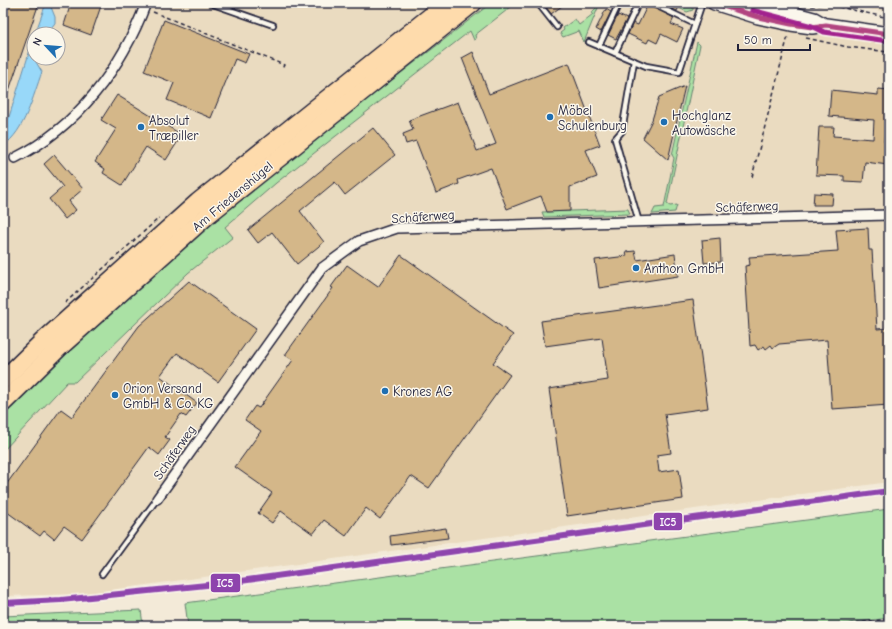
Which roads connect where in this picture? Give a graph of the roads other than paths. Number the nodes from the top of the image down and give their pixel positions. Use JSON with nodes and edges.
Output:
{"nodes":[{"id":1,"x":210,"y":3,"type":"edge"},
{"id":2,"x":448,"y":3,"type":"edge"},
{"id":3,"x":473,"y":3,"type":"edge"},
{"id":4,"x":538,"y":3,"type":"edge"},
{"id":5,"x":619,"y":3,"type":"edge"},
{"id":6,"x":625,"y":3,"type":"edge"},
{"id":7,"x":651,"y":3,"type":"edge"},
{"id":8,"x":702,"y":3,"type":"edge"},
{"id":9,"x":714,"y":3,"type":"edge"},
{"id":10,"x":754,"y":3,"type":"edge"},
{"id":11,"x":145,"y":6,"type":"edge"},
{"id":12,"x":792,"y":19,"type":"junction"},
{"id":13,"x":273,"y":24,"type":"dead end"},
{"id":14,"x":695,"y":24,"type":"junction"},
{"id":15,"x":557,"y":27,"type":"dead end"},
{"id":16,"x":889,"y":34,"type":"edge"},
{"id":17,"x":589,"y":42,"type":"dead end"},
{"id":18,"x":599,"y":46,"type":"junction"},
{"id":19,"x":615,"y":53,"type":"junction"},
{"id":20,"x":634,"y":61,"type":"junction"},
{"id":21,"x":15,"y":158,"type":"dead end"},
{"id":22,"x":889,"y":215,"type":"edge"},
{"id":23,"x":639,"y":222,"type":"junction"},
{"id":24,"x":3,"y":380,"type":"edge"},
{"id":25,"x":3,"y":403,"type":"edge"},
{"id":26,"x":157,"y":499,"type":"joint"},
{"id":27,"x":102,"y":574,"type":"dead end"}],
"edges":[{"from":1,"to":13,"type":"lane"},
{"from":2,"to":24,"type":"highway","name":"Am Friedenshügel"},
{"from":3,"to":25,"type":"highway","name":"Am Friedenshügel"},
{"from":4,"to":15,"type":"lane"},
{"from":5,"to":18,"type":"lane"},
{"from":6,"to":19,"type":"lane"},
{"from":7,"to":14,"type":"lane"},
{"from":8,"to":14,"type":"lane"},
{"from":9,"to":12,"type":"street"},
{"from":10,"to":12,"type":"street"},
{"from":11,"to":21,"type":"street"},
{"from":12,"to":16,"type":"street"},
{"from":14,"to":20,"type":"lane"},
{"from":17,"to":18,"type":"lane"},
{"from":18,"to":19,"type":"lane"},
{"from":19,"to":20,"type":"lane"},
{"from":20,"to":23,"type":"lane"},
{"from":22,"to":23,"type":"street","name":"Schäferweg"},
{"from":23,"to":26,"type":"street","name":"Schäferweg"},
{"from":26,"to":27,"type":"lane","name":"Schäferweg"}]}
